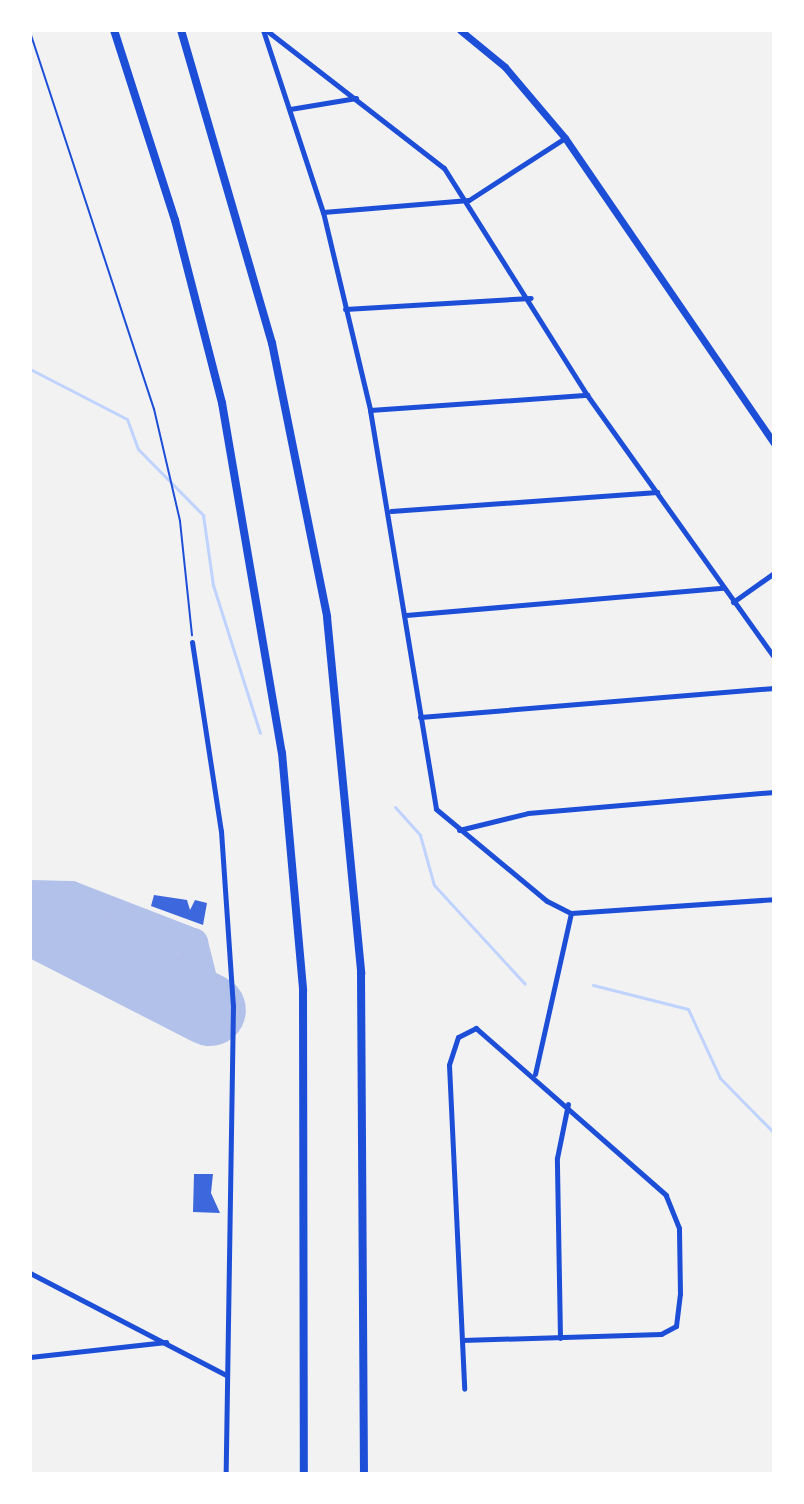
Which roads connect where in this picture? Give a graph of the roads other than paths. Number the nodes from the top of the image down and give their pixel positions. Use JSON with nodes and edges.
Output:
{"nodes":[{"id":1,"x":114,"y":30,"type":"edge"},
{"id":2,"x":181,"y":30,"type":"edge"},
{"id":3,"x":265,"y":30,"type":"edge"},
{"id":4,"x":460,"y":30,"type":"edge"},
{"id":5,"x":356,"y":98,"type":"junction"},
{"id":6,"x":290,"y":109,"type":"junction"},
{"id":7,"x":565,"y":138,"type":"junction"},
{"id":8,"x":469,"y":200,"type":"junction"},
{"id":9,"x":323,"y":212,"type":"junction"},
{"id":10,"x":531,"y":298,"type":"junction"},
{"id":11,"x":345,"y":309,"type":"junction"},
{"id":12,"x":587,"y":395,"type":"junction"},
{"id":13,"x":370,"y":410,"type":"junction"},
{"id":14,"x":774,"y":443,"type":"edge"},
{"id":15,"x":658,"y":492,"type":"junction"},
{"id":16,"x":391,"y":511,"type":"junction"},
{"id":17,"x":774,"y":573,"type":"edge"},
{"id":18,"x":723,"y":588,"type":"junction"},
{"id":19,"x":733,"y":602,"type":"junction"},
{"id":20,"x":406,"y":615,"type":"junction"},
{"id":21,"x":192,"y":642,"type":"road end"},
{"id":22,"x":774,"y":657,"type":"edge"},
{"id":23,"x":774,"y":688,"type":"edge"},
{"id":24,"x":420,"y":717,"type":"junction"},
{"id":25,"x":774,"y":792,"type":"edge"},
{"id":26,"x":459,"y":830,"type":"junction"},
{"id":27,"x":774,"y":899,"type":"edge"},
{"id":28,"x":571,"y":913,"type":"junction"},
{"id":29,"x":535,"y":1074,"type":"junction"},
{"id":30,"x":568,"y":1104,"type":"junction"},
{"id":31,"x":30,"y":1273,"type":"edge"},
{"id":32,"x":560,"y":1338,"type":"junction"},
{"id":33,"x":462,"y":1340,"type":"junction"},
{"id":34,"x":167,"y":1342,"type":"junction"},
{"id":35,"x":30,"y":1357,"type":"edge"},
{"id":36,"x":227,"y":1376,"type":"junction"},
{"id":37,"x":464,"y":1389,"type":"dead end"},
{"id":38,"x":226,"y":1474,"type":"edge"},
{"id":39,"x":304,"y":1474,"type":"edge"},
{"id":40,"x":364,"y":1474,"type":"edge"}],
"edges":[{"from":1,"to":39,"type":"highway"},
{"from":2,"to":40,"type":"highway"},
{"from":3,"to":5,"type":"street"},
{"from":3,"to":6,"type":"street"},
{"from":4,"to":7,"type":"main road"},
{"from":5,"to":6,"type":"street"},
{"from":5,"to":8,"type":"street"},
{"from":6,"to":9,"type":"street"},
{"from":7,"to":8,"type":"street"},
{"from":7,"to":14,"type":"main road"},
{"from":8,"to":9,"type":"street"},
{"from":8,"to":10,"type":"street"},
{"from":9,"to":11,"type":"street"},
{"from":10,"to":11,"type":"street"},
{"from":10,"to":12,"type":"street"},
{"from":11,"to":13,"type":"street"},
{"from":12,"to":13,"type":"street"},
{"from":12,"to":15,"type":"street"},
{"from":13,"to":16,"type":"street"},
{"from":15,"to":16,"type":"street"},
{"from":15,"to":18,"type":"street"},
{"from":16,"to":20,"type":"street"},
{"from":17,"to":19,"type":"street"},
{"from":18,"to":19,"type":"street"},
{"from":18,"to":20,"type":"street"},
{"from":19,"to":22,"type":"street"},
{"from":20,"to":24,"type":"street"},
{"from":21,"to":36,"type":"street"},
{"from":23,"to":24,"type":"street"},
{"from":24,"to":26,"type":"street"},
{"from":25,"to":26,"type":"street"},
{"from":26,"to":28,"type":"street"},
{"from":27,"to":28,"type":"street"},
{"from":28,"to":29,"type":"street"},
{"from":29,"to":30,"type":"street"},
{"from":29,"to":33,"type":"street"},
{"from":30,"to":32,"type":"street"},
{"from":30,"to":32,"type":"street"},
{"from":31,"to":34,"type":"street"},
{"from":32,"to":33,"type":"street"},
{"from":33,"to":37,"type":"street"},
{"from":34,"to":35,"type":"street"},
{"from":34,"to":36,"type":"street"},
{"from":36,"to":38,"type":"street"}]}
